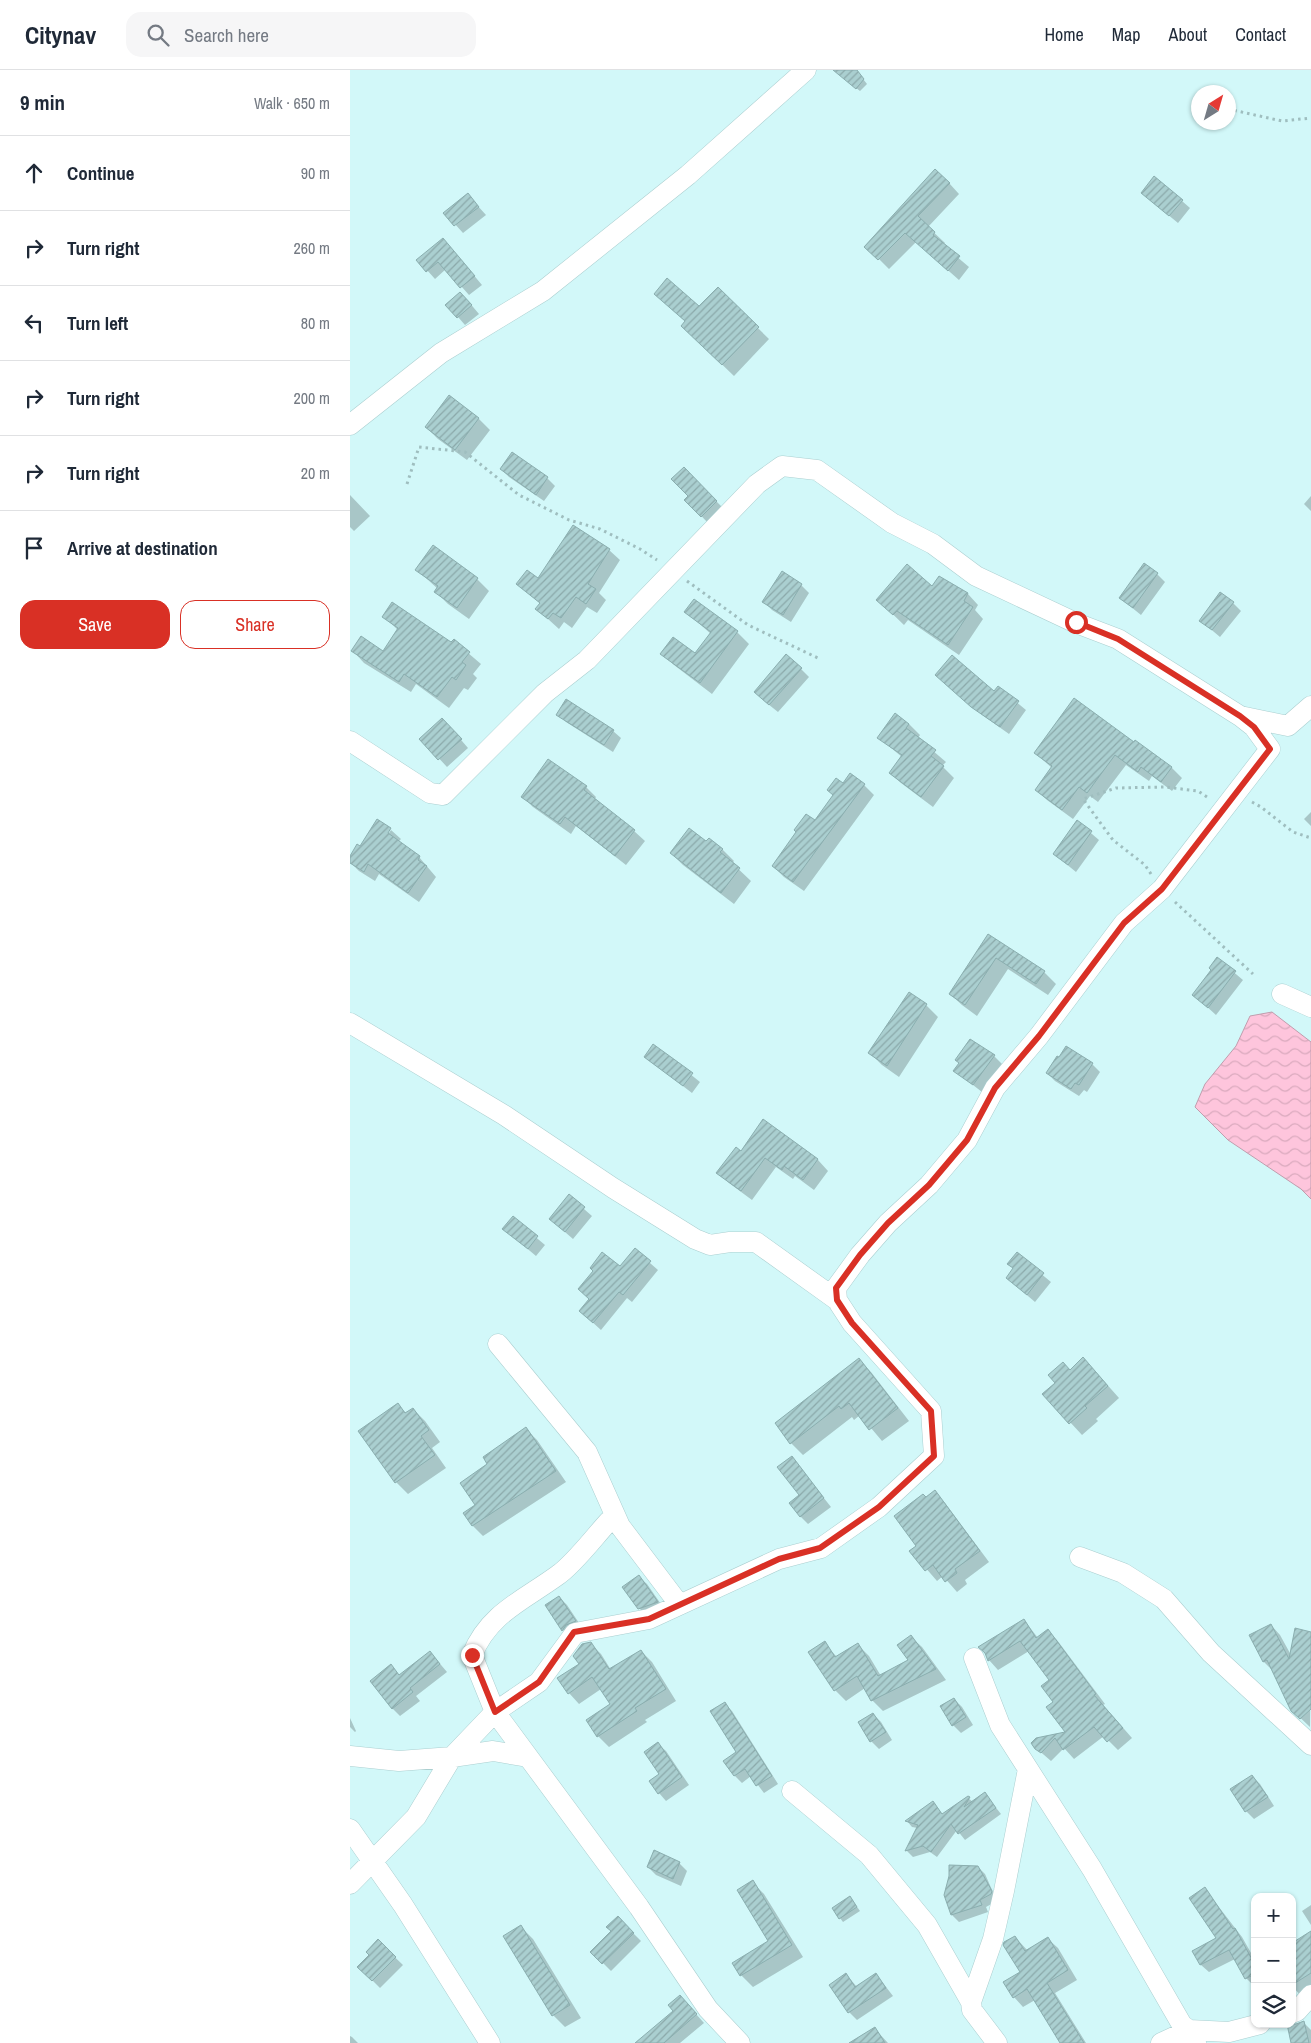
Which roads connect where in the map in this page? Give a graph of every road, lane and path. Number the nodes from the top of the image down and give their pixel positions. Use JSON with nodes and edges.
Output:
{"nodes":[{"id":1,"x":806,"y":70,"type":"edge"},
{"id":2,"x":1236,"y":111,"type":"edge"},
{"id":3,"x":1311,"y":118,"type":"edge"},
{"id":4,"x":350,"y":426,"type":"edge"},
{"id":5,"x":407,"y":484,"type":"dead end"},
{"id":6,"x":673,"y":571,"type":"junction"},
{"id":7,"x":820,"y":659,"type":"dead end"},
{"id":8,"x":1311,"y":706,"type":"edge"},
{"id":9,"x":1240,"y":716,"type":"junction"},
{"id":10,"x":1288,"y":726,"type":"junction"},
{"id":11,"x":350,"y":741,"type":"edge"},
{"id":12,"x":1270,"y":749,"type":"junction"},
{"id":13,"x":1236,"y":794,"type":"junction"},
{"id":14,"x":1221,"y":814,"type":"junction"},
{"id":15,"x":1311,"y":838,"type":"edge"},
{"id":16,"x":1162,"y":889,"type":"junction"},
{"id":17,"x":1253,"y":974,"type":"dead end"},
{"id":18,"x":1282,"y":994,"type":"dead end"},
{"id":19,"x":1311,"y":1007,"type":"edge"},
{"id":20,"x":350,"y":1023,"type":"edge"},
{"id":21,"x":837,"y":1300,"type":"junction"},
{"id":22,"x":498,"y":1344,"type":"dead end"},
{"id":23,"x":608,"y":1521,"type":"dead end"},
{"id":24,"x":1080,"y":1557,"type":"dead end"},
{"id":25,"x":679,"y":1604,"type":"junction"},
{"id":26,"x":974,"y":1658,"type":"dead end"},
{"id":27,"x":495,"y":1712,"type":"junction"},
{"id":28,"x":1311,"y":1745,"type":"edge"},
{"id":29,"x":350,"y":1756,"type":"edge"},
{"id":30,"x":452,"y":1757,"type":"junction"},
{"id":31,"x":528,"y":1757,"type":"junction"},
{"id":32,"x":1028,"y":1769,"type":"junction"},
{"id":33,"x":792,"y":1790,"type":"dead end"},
{"id":34,"x":350,"y":1829,"type":"edge"},
{"id":35,"x":373,"y":1861,"type":"junction"},
{"id":36,"x":350,"y":1884,"type":"edge"},
{"id":37,"x":1311,"y":1995,"type":"edge"},
{"id":38,"x":971,"y":2002,"type":"junction"},
{"id":39,"x":1296,"y":2011,"type":"edge"},
{"id":40,"x":1251,"y":2026,"type":"edge"},
{"id":41,"x":1193,"y":2036,"type":"edge"},
{"id":42,"x":490,"y":2043,"type":"edge"},
{"id":43,"x":740,"y":2043,"type":"edge"},
{"id":44,"x":997,"y":2043,"type":"edge"},
{"id":45,"x":1161,"y":2043,"type":"edge"}],
"edges":[{"from":1,"to":4,"type":"street"},
{"from":2,"to":3,"type":"path"},
{"from":5,"to":6,"type":"path"},
{"from":6,"to":7,"type":"path"},
{"from":6,"to":9,"type":"street"},
{"from":6,"to":11,"type":"street"},
{"from":8,"to":10,"type":"street"},
{"from":9,"to":10,"type":"street"},
{"from":9,"to":12,"type":"street"},
{"from":10,"to":12,"type":"street"},
{"from":12,"to":13,"type":"street"},
{"from":13,"to":14,"type":"street"},
{"from":13,"to":15,"type":"path"},
{"from":14,"to":16,"type":"street"},
{"from":14,"to":16,"type":"path"},
{"from":16,"to":17,"type":"path"},
{"from":16,"to":21,"type":"street"},
{"from":18,"to":19,"type":"street"},
{"from":20,"to":21,"type":"street"},
{"from":21,"to":25,"type":"street"},
{"from":22,"to":25,"type":"street"},
{"from":23,"to":27,"type":"street"},
{"from":24,"to":28,"type":"street"},
{"from":25,"to":27,"type":"street"},
{"from":26,"to":32,"type":"street"},
{"from":27,"to":30,"type":"street"},
{"from":27,"to":31,"type":"street"},
{"from":29,"to":30,"type":"street"},
{"from":30,"to":31,"type":"street"},
{"from":30,"to":35,"type":"street"},
{"from":31,"to":43,"type":"street"},
{"from":32,"to":38,"type":"street"},
{"from":32,"to":41,"type":"street"},
{"from":33,"to":38,"type":"street"},
{"from":34,"to":35,"type":"street"},
{"from":35,"to":36,"type":"street"},
{"from":35,"to":42,"type":"street"},
{"from":37,"to":39,"type":"street"},
{"from":38,"to":44,"type":"street"},
{"from":40,"to":41,"type":"street"},
{"from":41,"to":45,"type":"street"}]}
